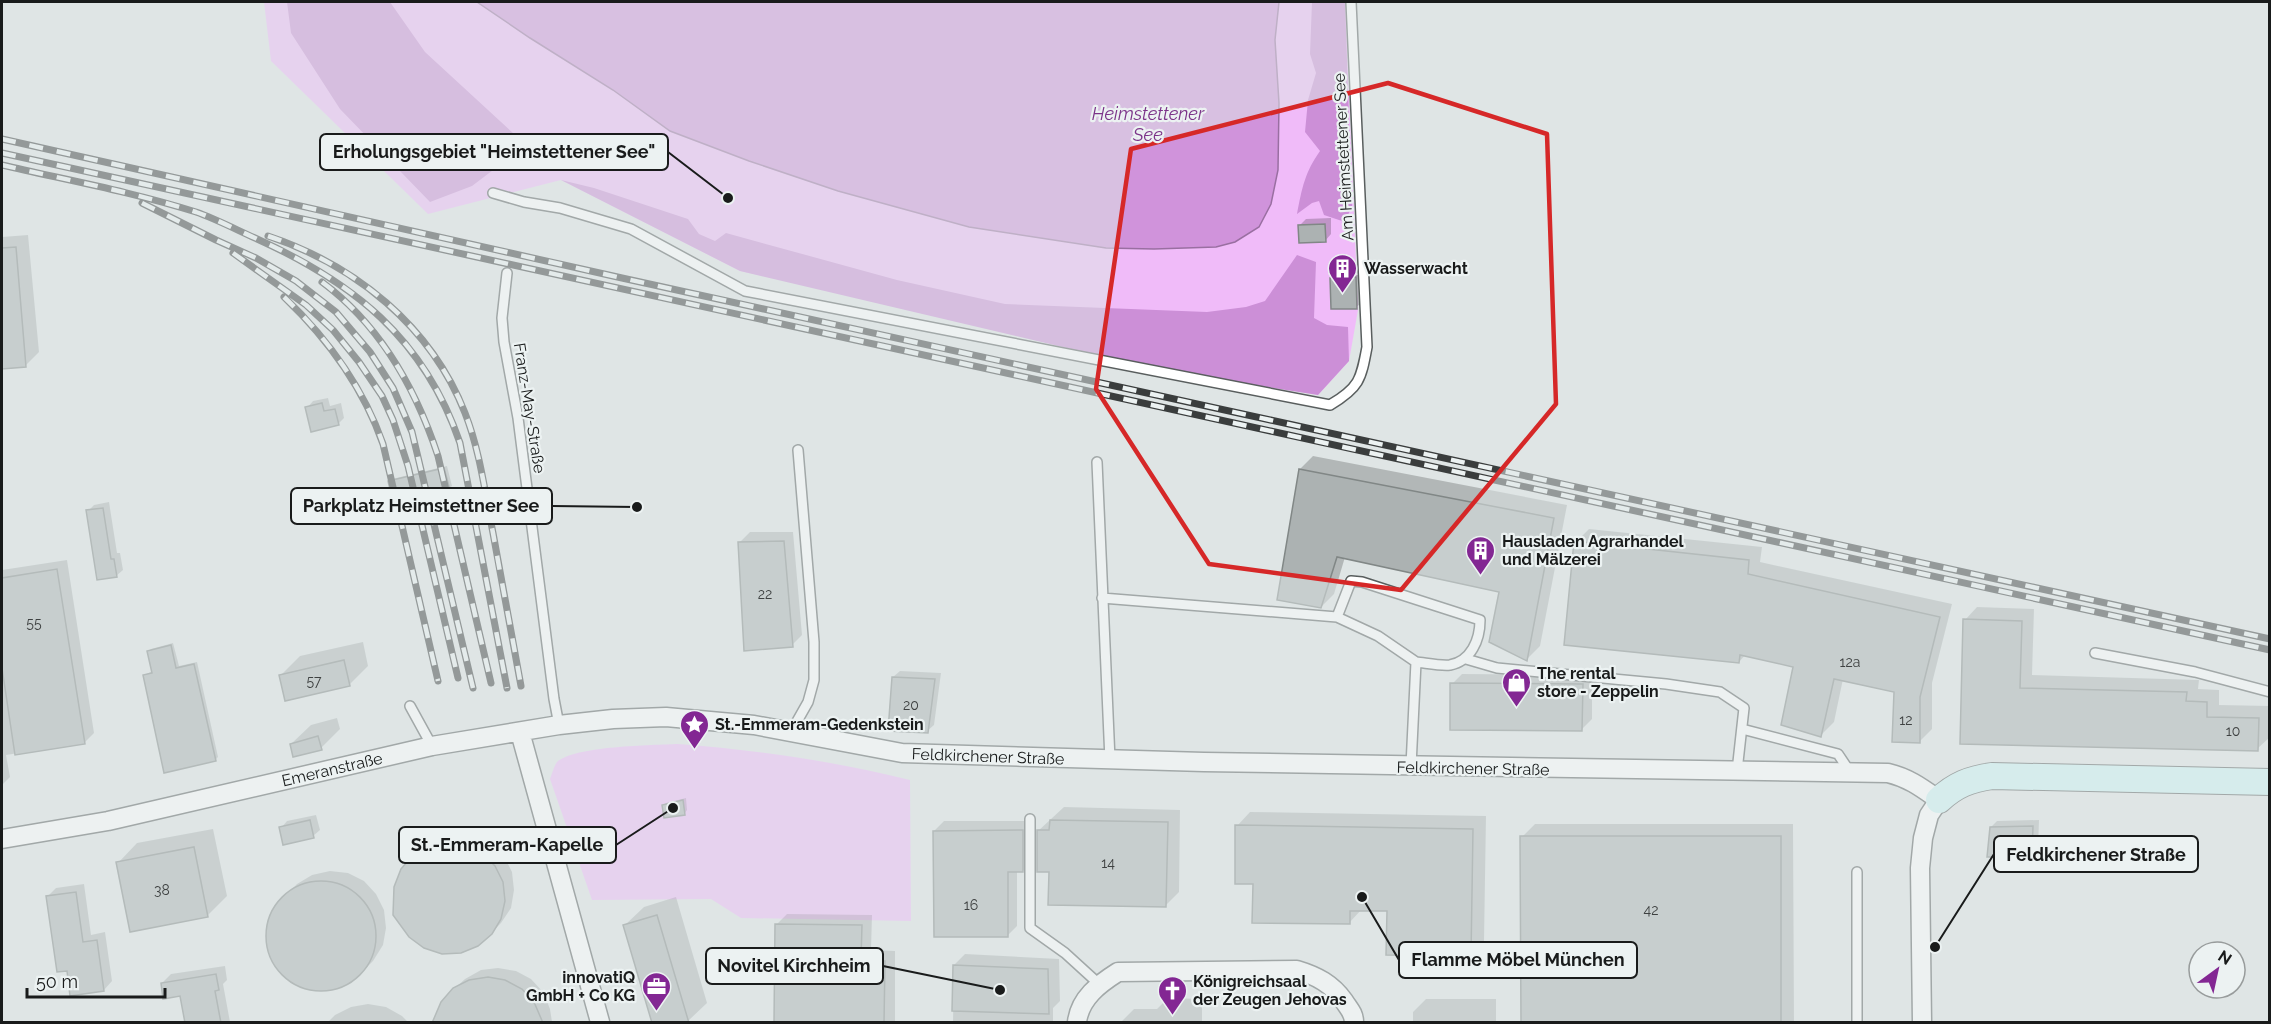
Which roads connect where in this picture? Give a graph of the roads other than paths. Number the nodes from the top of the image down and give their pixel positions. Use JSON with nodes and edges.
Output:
{"nodes":[{"id":1,"x":1351,"y":2,"type":"edge"},
{"id":2,"x":493,"y":193,"type":"dead end"},
{"id":3,"x":507,"y":273,"type":"dead end"},
{"id":4,"x":798,"y":450,"type":"dead end"},
{"id":5,"x":1097,"y":462,"type":"dead end"},
{"id":6,"x":1102,"y":598,"type":"junction"},
{"id":7,"x":1336,"y":616,"type":"junction"},
{"id":8,"x":2095,"y":653,"type":"dead end"},
{"id":9,"x":1466,"y":659,"type":"junction"},
{"id":10,"x":1416,"y":662,"type":"junction"},
{"id":11,"x":2270,"y":692,"type":"edge"},
{"id":12,"x":410,"y":706,"type":"dead end"},
{"id":13,"x":666,"y":717,"type":"joint"},
{"id":14,"x":559,"y":726,"type":"junction"},
{"id":15,"x":1742,"y":729,"type":"junction"},
{"id":16,"x":520,"y":732,"type":"junction"},
{"id":17,"x":791,"y":732,"type":"junction"},
{"id":18,"x":432,"y":746,"type":"junction"},
{"id":19,"x":1110,"y":760,"type":"junction"},
{"id":20,"x":1411,"y":766,"type":"junction"},
{"id":21,"x":1737,"y":771,"type":"junction"},
{"id":22,"x":1850,"y":773,"type":"junction"},
{"id":23,"x":2270,"y":782,"type":"edge"},
{"id":24,"x":1939,"y":800,"type":"junction"},
{"id":25,"x":1030,"y":819,"type":"dead end"},
{"id":26,"x":2,"y":838,"type":"edge"},
{"id":27,"x":1857,"y":872,"type":"dead end"},
{"id":28,"x":1099,"y":984,"type":"junction"},
{"id":29,"x":600,"y":1023,"type":"edge"},
{"id":30,"x":1077,"y":1023,"type":"edge"},
{"id":31,"x":1354,"y":1023,"type":"edge"},
{"id":32,"x":1857,"y":1023,"type":"edge"},
{"id":33,"x":1922,"y":1023,"type":"edge"}],
"edges":[{"from":1,"to":2,"type":"lane","name":"Am Heimstettener See"},
{"from":3,"to":14,"type":"lane","name":"Franz-May-Straße"},
{"from":4,"to":17,"type":"lane"},
{"from":5,"to":6,"type":"lane"},
{"from":6,"to":7,"type":"lane"},
{"from":6,"to":19,"type":"lane"},
{"from":7,"to":9,"type":"lane"},
{"from":7,"to":10,"type":"lane"},
{"from":8,"to":11,"type":"lane"},
{"from":9,"to":10,"type":"lane"},
{"from":9,"to":15,"type":"lane"},
{"from":10,"to":20,"type":"lane"},
{"from":12,"to":18,"type":"lane"},
{"from":13,"to":14,"type":"street","name":"Emeranstraße"},
{"from":13,"to":17,"type":"street","name":"Feldkirchener Straße"},
{"from":14,"to":16,"type":"street","name":"Emeranstraße"},
{"from":15,"to":21,"type":"lane"},
{"from":15,"to":22,"type":"lane"},
{"from":16,"to":18,"type":"street","name":"Emeranstraße"},
{"from":16,"to":29,"type":"street"},
{"from":17,"to":19,"type":"street","name":"Feldkirchener Straße"},
{"from":18,"to":26,"type":"street","name":"Emeranstraße"},
{"from":19,"to":20,"type":"street","name":"Feldkirchener Straße"},
{"from":20,"to":21,"type":"street","name":"Feldkirchener Straße"},
{"from":21,"to":22,"type":"street","name":"Feldkirchener Straße"},
{"from":22,"to":24,"type":"street","name":"Feldkirchener Straße"},
{"from":23,"to":24,"type":"street"},
{"from":24,"to":33,"type":"street"},
{"from":25,"to":28,"type":"lane"},
{"from":27,"to":32,"type":"lane"},
{"from":28,"to":30,"type":"street"},
{"from":28,"to":31,"type":"street"}]}
